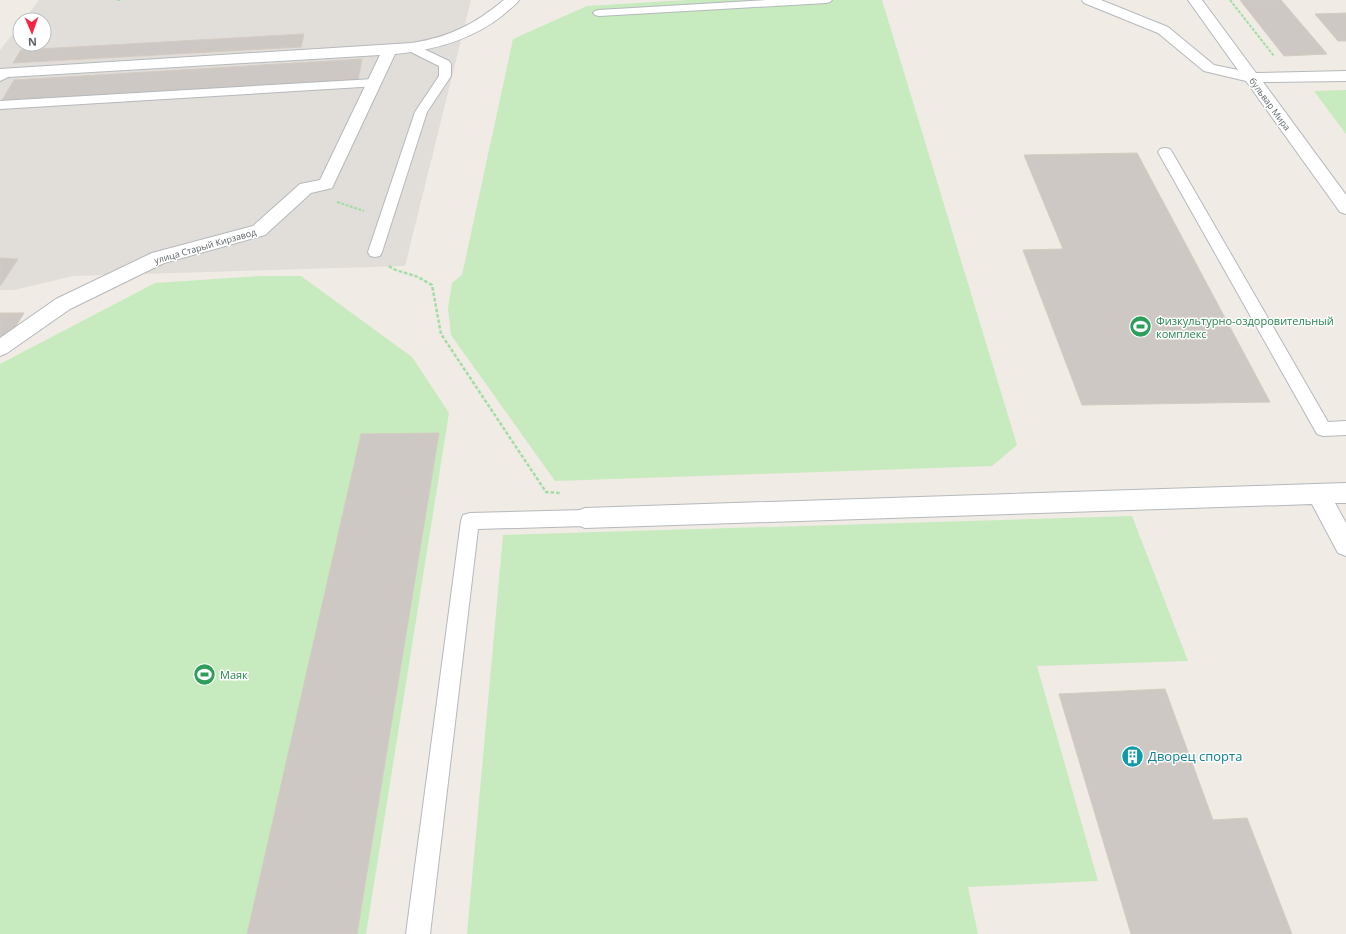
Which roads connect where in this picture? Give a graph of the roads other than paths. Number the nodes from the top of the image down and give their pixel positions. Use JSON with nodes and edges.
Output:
{"nodes":[{"id":1,"x":512,"y":0,"type":"edge"},
{"id":2,"x":826,"y":0,"type":"edge"},
{"id":3,"x":1089,"y":0,"type":"edge"},
{"id":4,"x":1195,"y":0,"type":"edge"},
{"id":5,"x":599,"y":13,"type":"dead end"},
{"id":6,"x":414,"y":48,"type":"junction"},
{"id":7,"x":390,"y":50,"type":"junction"},
{"id":8,"x":0,"y":76,"type":"edge"},
{"id":9,"x":1346,"y":76,"type":"edge"},
{"id":10,"x":1251,"y":78,"type":"junction"},
{"id":11,"x":374,"y":83,"type":"junction"},
{"id":12,"x":0,"y":105,"type":"edge"},
{"id":13,"x":1165,"y":152,"type":"dead end"},
{"id":14,"x":1346,"y":208,"type":"edge"},
{"id":15,"x":375,"y":252,"type":"road end"},
{"id":16,"x":0,"y":348,"type":"edge"},
{"id":17,"x":1346,"y":428,"type":"edge"},
{"id":18,"x":1346,"y":493,"type":"edge"},
{"id":19,"x":1318,"y":494,"type":"junction"},
{"id":20,"x":585,"y":518,"type":"joint"},
{"id":21,"x":1346,"y":545,"type":"edge"},
{"id":22,"x":418,"y":934,"type":"edge"}],
"edges":[{"from":1,"to":6,"type":"street"},
{"from":2,"to":5,"type":"lane"},
{"from":3,"to":10,"type":"street"},
{"from":4,"to":10,"type":"street","name":"бульвар Мира"},
{"from":6,"to":7,"type":"street"},
{"from":6,"to":15,"type":"lane"},
{"from":7,"to":8,"type":"street"},
{"from":7,"to":11,"type":"street"},
{"from":9,"to":10,"type":"street"},
{"from":10,"to":14,"type":"street","name":"бульвар Мира"},
{"from":11,"to":12,"type":"lane"},
{"from":11,"to":16,"type":"street","name":"улица Старый Кирзавод"},
{"from":13,"to":17,"type":"lane"},
{"from":18,"to":19,"type":"street"},
{"from":19,"to":20,"type":"street"},
{"from":19,"to":21,"type":"street"},
{"from":20,"to":22,"type":"lane"}]}
